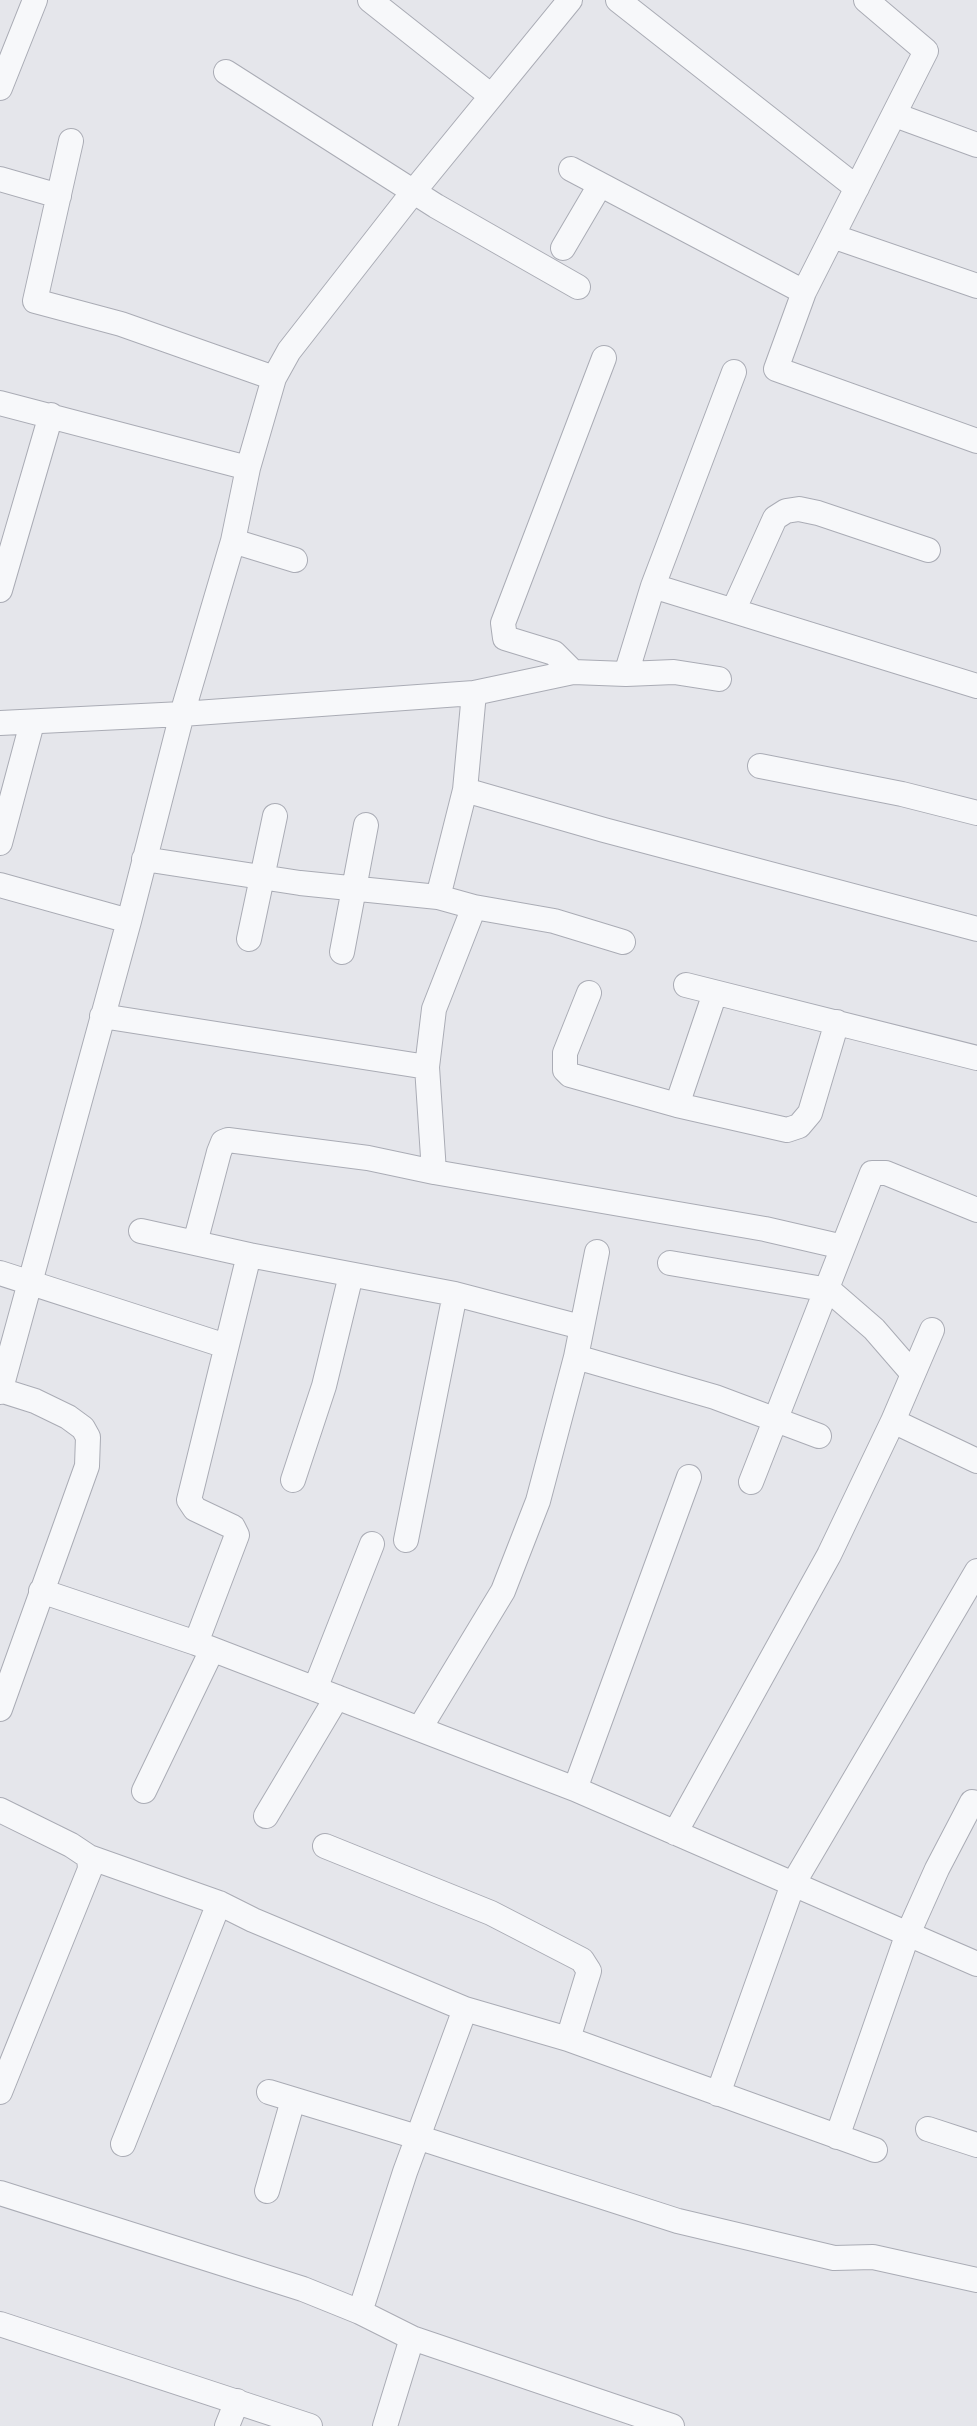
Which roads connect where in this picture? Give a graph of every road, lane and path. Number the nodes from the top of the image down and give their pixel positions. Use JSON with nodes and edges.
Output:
{"nodes":[{"id":1,"x":35,"y":0,"type":"edge"},
{"id":2,"x":370,"y":0,"type":"edge"},
{"id":3,"x":570,"y":0,"type":"edge"},
{"id":4,"x":618,"y":0,"type":"edge"},
{"id":5,"x":866,"y":0,"type":"edge"},
{"id":6,"x":226,"y":72,"type":"dead end"},
{"id":7,"x":0,"y":88,"type":"edge"},
{"id":8,"x":490,"y":95,"type":"junction"},
{"id":9,"x":895,"y":115,"type":"junction"},
{"id":10,"x":71,"y":141,"type":"dead end"},
{"id":11,"x":977,"y":145,"type":"edge"},
{"id":12,"x":571,"y":169,"type":"dead end"},
{"id":13,"x":0,"y":179,"type":"edge"},
{"id":14,"x":600,"y":186,"type":"junction"},
{"id":15,"x":857,"y":188,"type":"junction"},
{"id":16,"x":414,"y":192,"type":"junction"},
{"id":17,"x":59,"y":196,"type":"junction"},
{"id":18,"x":835,"y":237,"type":"junction"},
{"id":19,"x":563,"y":248,"type":"dead end"},
{"id":20,"x":977,"y":286,"type":"edge"},
{"id":21,"x":578,"y":287,"type":"dead end"},
{"id":22,"x":804,"y":292,"type":"junction"},
{"id":23,"x":604,"y":358,"type":"dead end"},
{"id":24,"x":734,"y":372,"type":"dead end"},
{"id":25,"x":274,"y":378,"type":"junction"},
{"id":26,"x":0,"y":403,"type":"edge"},
{"id":27,"x":51,"y":415,"type":"junction"},
{"id":28,"x":977,"y":441,"type":"edge"},
{"id":29,"x":248,"y":468,"type":"junction"},
{"id":30,"x":233,"y":541,"type":"junction"},
{"id":31,"x":928,"y":550,"type":"dead end"},
{"id":32,"x":295,"y":560,"type":"dead end"},
{"id":33,"x":653,"y":586,"type":"junction"},
{"id":34,"x":0,"y":590,"type":"edge"},
{"id":35,"x":734,"y":609,"type":"junction"},
{"id":36,"x":573,"y":672,"type":"junction"},
{"id":37,"x":626,"y":674,"type":"junction"},
{"id":38,"x":719,"y":679,"type":"dead end"},
{"id":39,"x":977,"y":686,"type":"edge"},
{"id":40,"x":474,"y":693,"type":"junction"},
{"id":41,"x":182,"y":714,"type":"junction"},
{"id":42,"x":0,"y":723,"type":"edge"},
{"id":43,"x":32,"y":723,"type":"junction"},
{"id":44,"x":760,"y":766,"type":"dead end"},
{"id":45,"x":465,"y":790,"type":"junction"},
{"id":46,"x":977,"y":813,"type":"edge"},
{"id":47,"x":275,"y":816,"type":"dead end"},
{"id":48,"x":366,"y":825,"type":"dead end"},
{"id":49,"x":0,"y":843,"type":"edge"},
{"id":50,"x":144,"y":859,"type":"junction"},
{"id":51,"x":261,"y":877,"type":"junction"},
{"id":52,"x":0,"y":885,"type":"edge"},
{"id":53,"x":355,"y":889,"type":"junction"},
{"id":54,"x":438,"y":897,"type":"junction"},
{"id":55,"x":474,"y":908,"type":"junction"},
{"id":56,"x":129,"y":921,"type":"junction"},
{"id":57,"x":977,"y":928,"type":"edge"},
{"id":58,"x":249,"y":939,"type":"dead end"},
{"id":59,"x":623,"y":942,"type":"dead end"},
{"id":60,"x":342,"y":952,"type":"dead end"},
{"id":61,"x":686,"y":985,"type":"dead end"},
{"id":62,"x":589,"y":993,"type":"dead end"},
{"id":63,"x":715,"y":993,"type":"junction"},
{"id":64,"x":102,"y":1016,"type":"junction"},
{"id":65,"x":837,"y":1022,"type":"junction"},
{"id":66,"x":977,"y":1058,"type":"edge"},
{"id":67,"x":427,"y":1066,"type":"junction"},
{"id":68,"x":677,"y":1105,"type":"junction"},
{"id":69,"x":434,"y":1172,"type":"junction"},
{"id":70,"x":977,"y":1210,"type":"edge"},
{"id":71,"x":141,"y":1231,"type":"dead end"},
{"id":72,"x":195,"y":1243,"type":"junction"},
{"id":73,"x":843,"y":1247,"type":"junction"},
{"id":74,"x":597,"y":1252,"type":"dead end"},
{"id":75,"x":249,"y":1255,"type":"junction"},
{"id":76,"x":670,"y":1263,"type":"dead end"},
{"id":77,"x":0,"y":1273,"type":"edge"},
{"id":78,"x":351,"y":1275,"type":"junction"},
{"id":79,"x":30,"y":1282,"type":"junction"},
{"id":80,"x":829,"y":1290,"type":"junction"},
{"id":81,"x":456,"y":1294,"type":"junction"},
{"id":82,"x":581,"y":1327,"type":"junction"},
{"id":83,"x":932,"y":1330,"type":"dead end"},
{"id":84,"x":226,"y":1346,"type":"junction"},
{"id":85,"x":576,"y":1357,"type":"junction"},
{"id":86,"x":913,"y":1374,"type":"junction"},
{"id":87,"x":0,"y":1391,"type":"edge"},
{"id":88,"x":776,"y":1419,"type":"junction"},
{"id":89,"x":893,"y":1421,"type":"junction"},
{"id":90,"x":819,"y":1437,"type":"dead end"},
{"id":91,"x":975,"y":1454,"type":"edge"},
{"id":92,"x":689,"y":1477,"type":"dead end"},
{"id":93,"x":293,"y":1480,"type":"dead end"},
{"id":94,"x":751,"y":1482,"type":"dead end"},
{"id":95,"x":406,"y":1540,"type":"dead end"},
{"id":96,"x":372,"y":1544,"type":"dead end"},
{"id":97,"x":977,"y":1571,"type":"edge"},
{"id":98,"x":41,"y":1591,"type":"junction"},
{"id":99,"x":204,"y":1646,"type":"junction"},
{"id":100,"x":326,"y":1693,"type":"junction"},
{"id":101,"x":0,"y":1708,"type":"edge"},
{"id":102,"x":420,"y":1728,"type":"junction"},
{"id":103,"x":576,"y":1789,"type":"junction"},
{"id":104,"x":144,"y":1791,"type":"dead end"},
{"id":105,"x":977,"y":1803,"type":"edge"},
{"id":106,"x":0,"y":1810,"type":"edge"},
{"id":107,"x":266,"y":1816,"type":"dead end"},
{"id":108,"x":675,"y":1833,"type":"junction"},
{"id":109,"x":325,"y":1846,"type":"dead end"},
{"id":110,"x":89,"y":1857,"type":"junction"},
{"id":111,"x":793,"y":1884,"type":"junction"},
{"id":112,"x":219,"y":1903,"type":"junction"},
{"id":113,"x":907,"y":1936,"type":"junction"},
{"id":114,"x":977,"y":1964,"type":"edge"},
{"id":115,"x":465,"y":2009,"type":"junction"},
{"id":116,"x":568,"y":2039,"type":"junction"},
{"id":117,"x":0,"y":2092,"type":"edge"},
{"id":118,"x":269,"y":2092,"type":"dead end"},
{"id":119,"x":718,"y":2094,"type":"junction"},
{"id":120,"x":293,"y":2100,"type":"junction"},
{"id":121,"x":928,"y":2129,"type":"dead end"},
{"id":122,"x":417,"y":2137,"type":"junction"},
{"id":123,"x":837,"y":2137,"type":"junction"},
{"id":124,"x":123,"y":2144,"type":"dead end"},
{"id":125,"x":977,"y":2145,"type":"edge"},
{"id":126,"x":875,"y":2150,"type":"dead end"},
{"id":127,"x":267,"y":2191,"type":"dead end"},
{"id":128,"x":0,"y":2193,"type":"edge"},
{"id":129,"x":977,"y":2280,"type":"edge"},
{"id":130,"x":360,"y":2312,"type":"junction"},
{"id":131,"x":0,"y":2324,"type":"edge"},
{"id":132,"x":412,"y":2338,"type":"junction"},
{"id":133,"x":237,"y":2401,"type":"junction"},
{"id":134,"x":227,"y":2426,"type":"edge"},
{"id":135,"x":310,"y":2426,"type":"edge"},
{"id":136,"x":385,"y":2426,"type":"edge"},
{"id":137,"x":672,"y":2426,"type":"edge"}],
"edges":[{"from":1,"to":7,"type":"street"},
{"from":2,"to":8,"type":"street"},
{"from":3,"to":8,"type":"street"},
{"from":4,"to":15,"type":"street"},
{"from":5,"to":9,"type":"street"},
{"from":6,"to":16,"type":"street"},
{"from":8,"to":16,"type":"street"},
{"from":9,"to":11,"type":"street"},
{"from":9,"to":15,"type":"street"},
{"from":10,"to":17,"type":"street"},
{"from":12,"to":14,"type":"street"},
{"from":13,"to":17,"type":"street"},
{"from":14,"to":19,"type":"street"},
{"from":14,"to":22,"type":"street"},
{"from":15,"to":18,"type":"street"},
{"from":16,"to":21,"type":"street"},
{"from":16,"to":25,"type":"street"},
{"from":17,"to":25,"type":"street"},
{"from":18,"to":20,"type":"street"},
{"from":18,"to":22,"type":"street"},
{"from":22,"to":28,"type":"street"},
{"from":23,"to":36,"type":"street"},
{"from":24,"to":33,"type":"street"},
{"from":25,"to":29,"type":"street"},
{"from":26,"to":27,"type":"street"},
{"from":27,"to":29,"type":"street"},
{"from":27,"to":34,"type":"street"},
{"from":29,"to":30,"type":"street"},
{"from":30,"to":32,"type":"street"},
{"from":30,"to":41,"type":"street"},
{"from":31,"to":35,"type":"street"},
{"from":33,"to":35,"type":"street"},
{"from":33,"to":37,"type":"street"},
{"from":35,"to":39,"type":"street"},
{"from":36,"to":37,"type":"street"},
{"from":36,"to":40,"type":"street"},
{"from":37,"to":38,"type":"street"},
{"from":40,"to":41,"type":"street"},
{"from":40,"to":45,"type":"street"},
{"from":41,"to":43,"type":"street"},
{"from":41,"to":50,"type":"street"},
{"from":42,"to":43,"type":"street"},
{"from":43,"to":49,"type":"street"},
{"from":44,"to":46,"type":"street"},
{"from":45,"to":54,"type":"street"},
{"from":45,"to":57,"type":"street"},
{"from":47,"to":51,"type":"street"},
{"from":48,"to":53,"type":"street"},
{"from":50,"to":51,"type":"street"},
{"from":50,"to":56,"type":"street"},
{"from":51,"to":53,"type":"street"},
{"from":51,"to":58,"type":"street"},
{"from":52,"to":56,"type":"street"},
{"from":53,"to":54,"type":"street"},
{"from":53,"to":60,"type":"street"},
{"from":54,"to":55,"type":"street"},
{"from":55,"to":59,"type":"street"},
{"from":55,"to":67,"type":"street"},
{"from":56,"to":64,"type":"street"},
{"from":61,"to":63,"type":"street"},
{"from":62,"to":68,"type":"street"},
{"from":63,"to":65,"type":"street"},
{"from":63,"to":68,"type":"street"},
{"from":64,"to":67,"type":"street"},
{"from":64,"to":79,"type":"street"},
{"from":65,"to":66,"type":"street"},
{"from":65,"to":68,"type":"street"},
{"from":67,"to":69,"type":"street"},
{"from":69,"to":72,"type":"street"},
{"from":69,"to":73,"type":"street"},
{"from":70,"to":73,"type":"street"},
{"from":71,"to":72,"type":"street"},
{"from":72,"to":75,"type":"street"},
{"from":73,"to":80,"type":"street"},
{"from":74,"to":82,"type":"street"},
{"from":75,"to":78,"type":"street"},
{"from":75,"to":84,"type":"street"},
{"from":76,"to":80,"type":"street"},
{"from":77,"to":79,"type":"street"},
{"from":78,"to":81,"type":"street"},
{"from":78,"to":93,"type":"street"},
{"from":79,"to":84,"type":"street"},
{"from":79,"to":87,"type":"street"},
{"from":80,"to":86,"type":"street"},
{"from":80,"to":88,"type":"street"},
{"from":81,"to":82,"type":"street"},
{"from":81,"to":95,"type":"street"},
{"from":82,"to":85,"type":"street"},
{"from":83,"to":86,"type":"street"},
{"from":84,"to":99,"type":"street"},
{"from":85,"to":88,"type":"street"},
{"from":85,"to":102,"type":"street"},
{"from":86,"to":89,"type":"street"},
{"from":87,"to":98,"type":"street"},
{"from":88,"to":90,"type":"street"},
{"from":88,"to":94,"type":"street"},
{"from":89,"to":91,"type":"street"},
{"from":89,"to":108,"type":"street"},
{"from":92,"to":103,"type":"street"},
{"from":96,"to":100,"type":"street"},
{"from":97,"to":111,"type":"street"},
{"from":98,"to":99,"type":"street"},
{"from":98,"to":101,"type":"street"},
{"from":99,"to":100,"type":"street"},
{"from":99,"to":104,"type":"street"},
{"from":100,"to":102,"type":"street"},
{"from":100,"to":107,"type":"street"},
{"from":102,"to":103,"type":"street"},
{"from":103,"to":108,"type":"street"},
{"from":105,"to":113,"type":"street"},
{"from":106,"to":110,"type":"street"},
{"from":108,"to":111,"type":"street"},
{"from":109,"to":116,"type":"street"},
{"from":110,"to":112,"type":"street"},
{"from":110,"to":117,"type":"street"},
{"from":111,"to":113,"type":"street"},
{"from":111,"to":119,"type":"street"},
{"from":112,"to":115,"type":"street"},
{"from":112,"to":124,"type":"street"},
{"from":113,"to":114,"type":"street"},
{"from":113,"to":123,"type":"street"},
{"from":115,"to":116,"type":"street"},
{"from":115,"to":122,"type":"street"},
{"from":116,"to":119,"type":"street"},
{"from":118,"to":120,"type":"street"},
{"from":119,"to":123,"type":"street"},
{"from":120,"to":122,"type":"street"},
{"from":120,"to":127,"type":"street"},
{"from":121,"to":125,"type":"street"},
{"from":122,"to":129,"type":"street"},
{"from":122,"to":130,"type":"street"},
{"from":123,"to":126,"type":"street"},
{"from":128,"to":130,"type":"street"},
{"from":130,"to":132,"type":"street"},
{"from":131,"to":133,"type":"street"},
{"from":132,"to":136,"type":"street"},
{"from":132,"to":137,"type":"street"},
{"from":133,"to":134,"type":"street"},
{"from":133,"to":135,"type":"street"}]}
